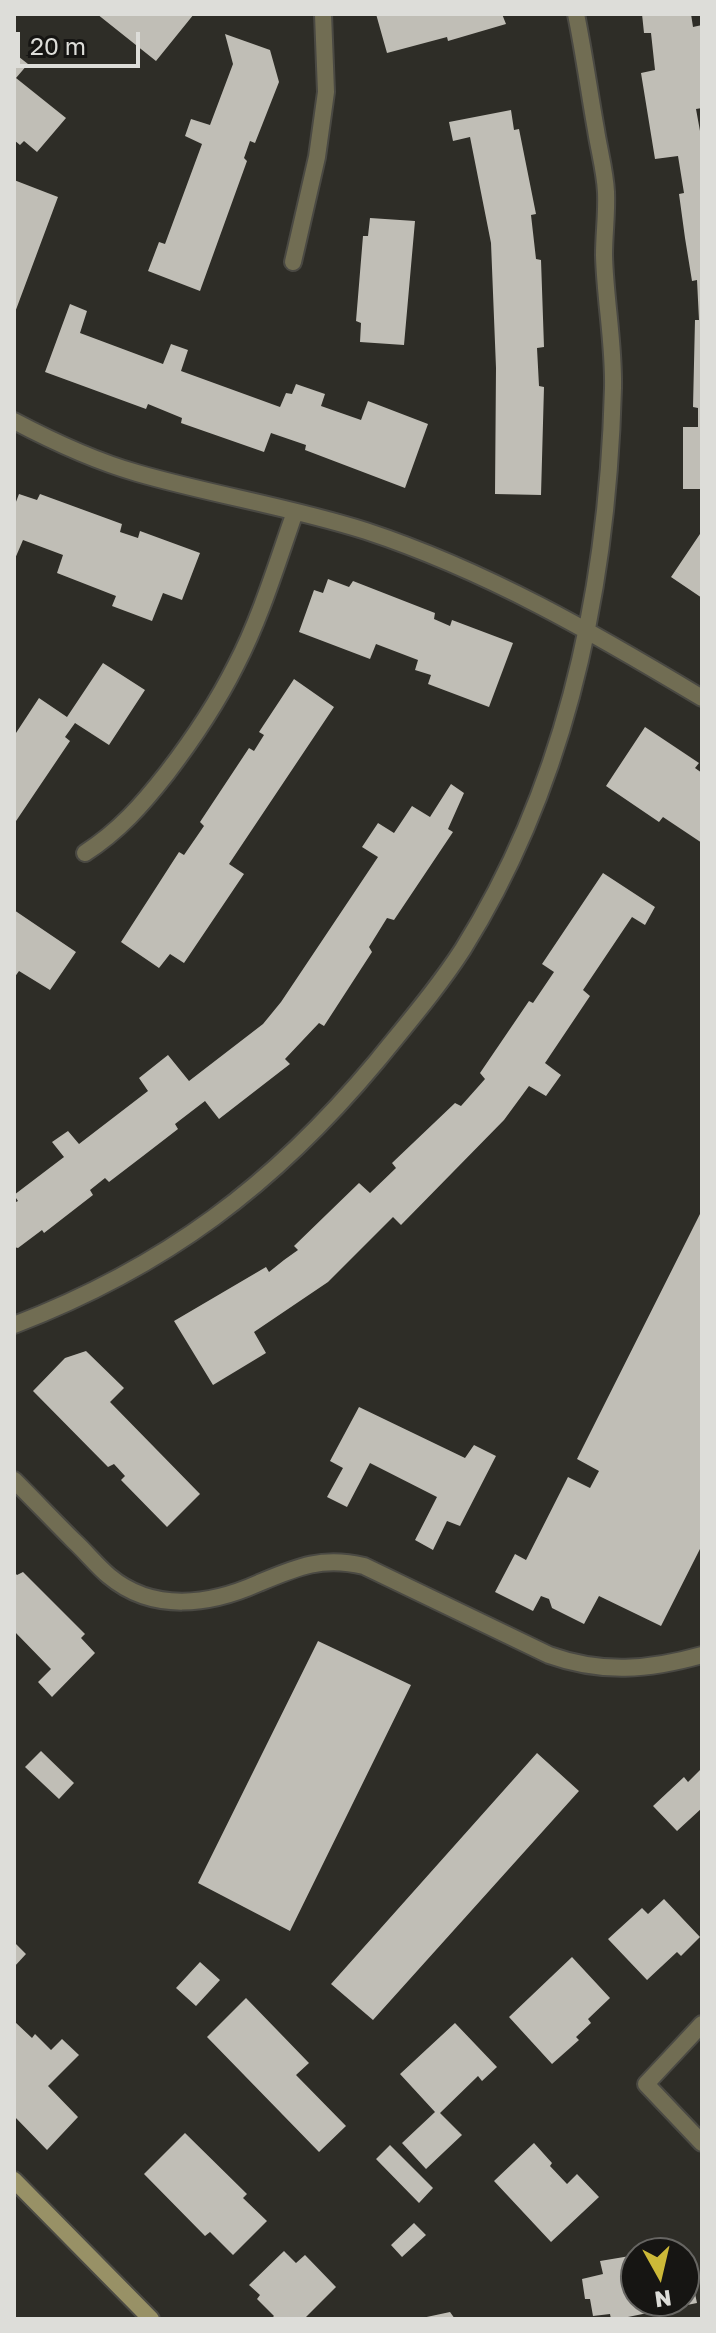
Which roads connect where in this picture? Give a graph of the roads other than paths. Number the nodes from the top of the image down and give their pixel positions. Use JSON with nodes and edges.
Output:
{"nodes":[{"id":1,"x":323,"y":14,"type":"edge"},
{"id":2,"x":576,"y":14,"type":"edge"},
{"id":3,"x":293,"y":262,"type":"dead end"},
{"id":4,"x":15,"y":424,"type":"edge"},
{"id":5,"x":295,"y":512,"type":"junction"},
{"id":6,"x":587,"y":629,"type":"junction"},
{"id":7,"x":702,"y":698,"type":"edge"},
{"id":8,"x":85,"y":853,"type":"dead end"},
{"id":9,"x":14,"y":1325,"type":"edge"},
{"id":10,"x":14,"y":1480,"type":"edge"},
{"id":11,"x":702,"y":1655,"type":"edge"},
{"id":12,"x":702,"y":2024,"type":"edge"},
{"id":13,"x":702,"y":2143,"type":"edge"},
{"id":14,"x":14,"y":2180,"type":"edge"},
{"id":15,"x":151,"y":2319,"type":"edge"}],
"edges":[{"from":1,"to":3,"type":"street"},
{"from":2,"to":6,"type":"street"},
{"from":4,"to":5,"type":"street"},
{"from":5,"to":6,"type":"street"},
{"from":5,"to":8,"type":"street"},
{"from":6,"to":7,"type":"street"},
{"from":6,"to":9,"type":"street"},
{"from":10,"to":11,"type":"street"},
{"from":12,"to":13,"type":"street"},
{"from":14,"to":15,"type":"street"}]}
